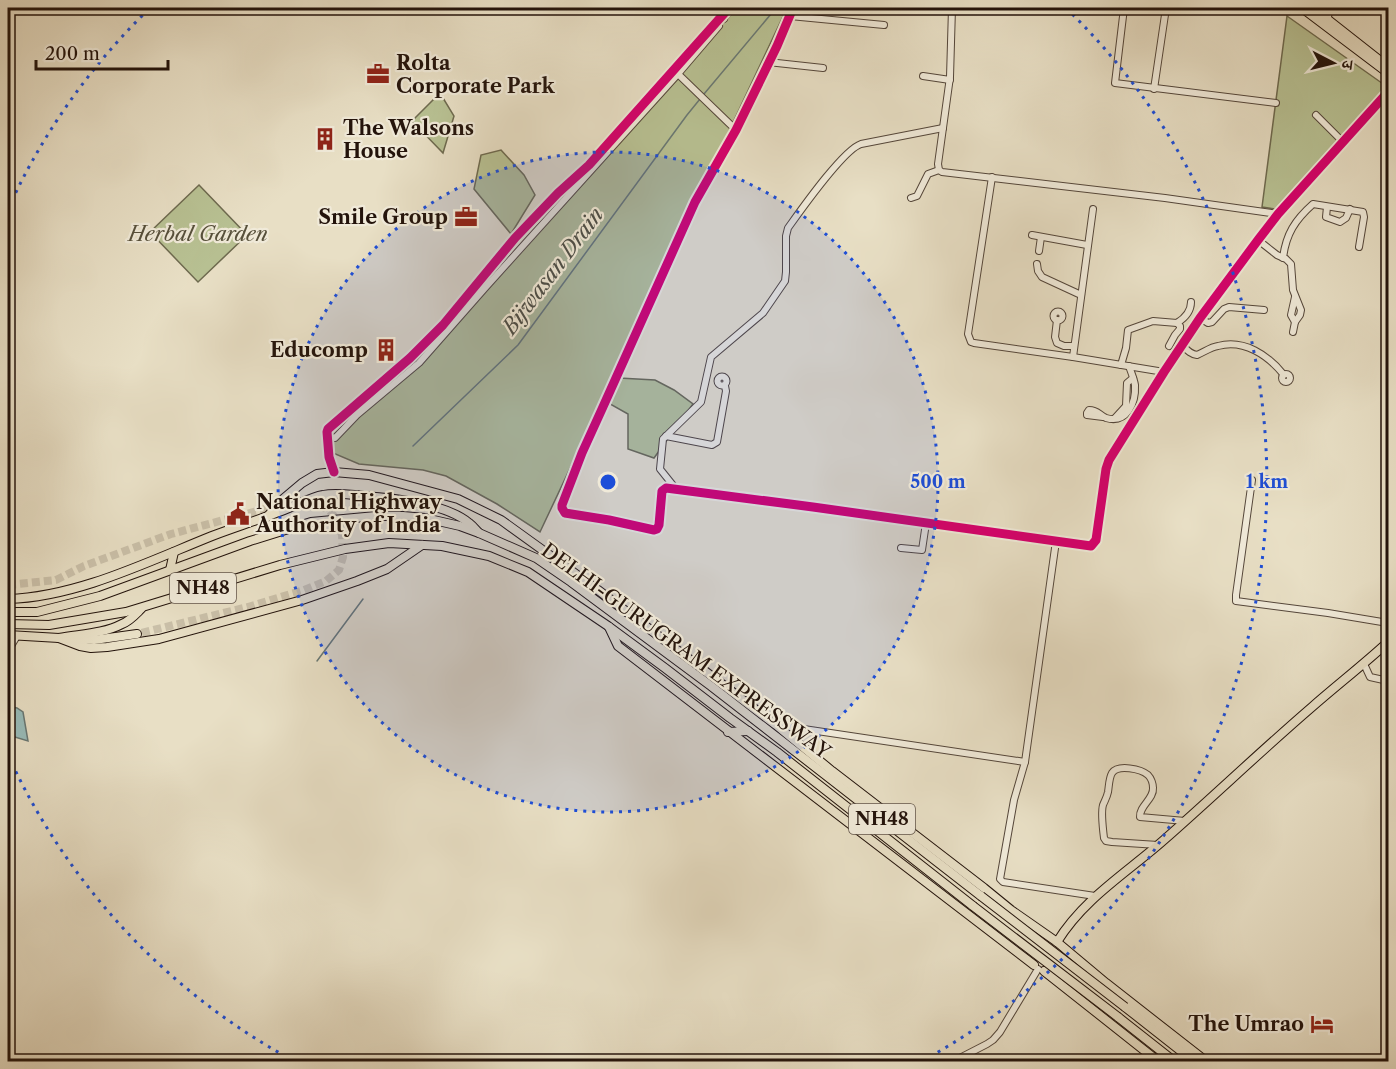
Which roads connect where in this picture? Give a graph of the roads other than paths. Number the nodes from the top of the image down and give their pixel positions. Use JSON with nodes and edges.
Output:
{"nodes":[{"id":1,"x":713,"y":8,"type":"edge"},
{"id":2,"x":729,"y":8,"type":"edge"},
{"id":3,"x":734,"y":8,"type":"edge"},
{"id":4,"x":794,"y":8,"type":"edge"},
{"id":5,"x":952,"y":8,"type":"edge"},
{"id":6,"x":1124,"y":8,"type":"edge"},
{"id":7,"x":1166,"y":8,"type":"edge"},
{"id":8,"x":1302,"y":8,"type":"edge"},
{"id":9,"x":1313,"y":8,"type":"edge"},
{"id":10,"x":1329,"y":8,"type":"edge"},
{"id":11,"x":790,"y":16,"type":"junction"},
{"id":12,"x":723,"y":18,"type":"junction"},
{"id":13,"x":1328,"y":18,"type":"junction"},
{"id":14,"x":884,"y":25,"type":"dead end"},
{"id":15,"x":768,"y":62,"type":"junction"},
{"id":16,"x":1389,"y":67,"type":"edge"},
{"id":17,"x":823,"y":68,"type":"dead end"},
{"id":18,"x":678,"y":74,"type":"junction"},
{"id":19,"x":1389,"y":74,"type":"edge"},
{"id":20,"x":923,"y":76,"type":"dead end"},
{"id":21,"x":950,"y":80,"type":"junction"},
{"id":22,"x":1154,"y":89,"type":"junction"},
{"id":23,"x":1389,"y":92,"type":"edge"},
{"id":24,"x":1276,"y":103,"type":"dead end"},
{"id":25,"x":1316,"y":115,"type":"dead end"},
{"id":26,"x":943,"y":128,"type":"junction"},
{"id":27,"x":736,"y":130,"type":"junction"},
{"id":28,"x":1343,"y":142,"type":"junction"},
{"id":29,"x":939,"y":170,"type":"junction"},
{"id":30,"x":992,"y":177,"type":"junction"},
{"id":31,"x":910,"y":198,"type":"dead end"},
{"id":32,"x":1327,"y":207,"type":"junction"},
{"id":33,"x":1093,"y":209,"type":"dead end"},
{"id":34,"x":1350,"y":210,"type":"junction"},
{"id":35,"x":1278,"y":214,"type":"junction"},
{"id":36,"x":1032,"y":235,"type":"dead end"},
{"id":37,"x":1041,"y":237,"type":"junction"},
{"id":38,"x":1258,"y":240,"type":"junction"},
{"id":39,"x":1088,"y":245,"type":"junction"},
{"id":40,"x":1359,"y":247,"type":"dead end"},
{"id":41,"x":1039,"y":251,"type":"dead end"},
{"id":42,"x":1283,"y":258,"type":"junction"},
{"id":43,"x":1037,"y":264,"type":"dead end"},
{"id":44,"x":1081,"y":295,"type":"junction"},
{"id":45,"x":1191,"y":302,"type":"dead end"},
{"id":46,"x":1264,"y":310,"type":"dead end"},
{"id":47,"x":1200,"y":318,"type":"junction"},
{"id":48,"x":1057,"y":320,"type":"dead end"},
{"id":49,"x":1177,"y":323,"type":"junction"},
{"id":50,"x":1293,"y":332,"type":"dead end"},
{"id":51,"x":1182,"y":345,"type":"junction"},
{"id":52,"x":1074,"y":346,"type":"junction"},
{"id":53,"x":1169,"y":346,"type":"dead end"},
{"id":54,"x":1073,"y":357,"type":"junction"},
{"id":55,"x":1121,"y":365,"type":"junction"},
{"id":56,"x":1129,"y":366,"type":"junction"},
{"id":57,"x":1164,"y":372,"type":"junction"},
{"id":58,"x":1284,"y":375,"type":"dead end"},
{"id":59,"x":724,"y":386,"type":"dead end"},
{"id":60,"x":1103,"y":417,"type":"dead end"},
{"id":61,"x":666,"y":436,"type":"junction"},
{"id":62,"x":327,"y":437,"type":"junction"},
{"id":63,"x":334,"y":472,"type":"junction"},
{"id":64,"x":1252,"y":480,"type":"dead end"},
{"id":65,"x":676,"y":489,"type":"junction"},
{"id":66,"x":458,"y":499,"type":"junction"},
{"id":67,"x":440,"y":509,"type":"junction"},
{"id":68,"x":267,"y":516,"type":"junction"},
{"id":69,"x":926,"y":523,"type":"junction"},
{"id":70,"x":479,"y":533,"type":"junction"},
{"id":71,"x":1056,"y":541,"type":"junction"},
{"id":72,"x":422,"y":545,"type":"junction"},
{"id":73,"x":901,"y":548,"type":"dead end"},
{"id":74,"x":174,"y":552,"type":"junction"},
{"id":75,"x":170,"y":570,"type":"junction"},
{"id":76,"x":8,"y":599,"type":"edge"},
{"id":77,"x":144,"y":607,"type":"junction"},
{"id":78,"x":8,"y":612,"type":"edge"},
{"id":79,"x":1389,"y":623,"type":"edge"},
{"id":80,"x":8,"y":624,"type":"edge"},
{"id":81,"x":608,"y":626,"type":"junction"},
{"id":82,"x":138,"y":634,"type":"tunnel mouth"},
{"id":83,"x":8,"y":635,"type":"edge"},
{"id":84,"x":17,"y":636,"type":"junction"},
{"id":85,"x":59,"y":638,"type":"junction"},
{"id":86,"x":1389,"y":642,"type":"edge"},
{"id":87,"x":8,"y":651,"type":"edge"},
{"id":88,"x":1364,"y":664,"type":"junction"},
{"id":89,"x":1389,"y":681,"type":"edge"},
{"id":90,"x":776,"y":725,"type":"junction"},
{"id":91,"x":748,"y":731,"type":"junction"},
{"id":92,"x":728,"y":732,"type":"junction"},
{"id":93,"x":1025,"y":762,"type":"junction"},
{"id":94,"x":1185,"y":821,"type":"junction"},
{"id":95,"x":1158,"y":845,"type":"junction"},
{"id":96,"x":1095,"y":897,"type":"junction"},
{"id":97,"x":1011,"y":910,"type":"junction"},
{"id":98,"x":995,"y":934,"type":"junction"},
{"id":99,"x":1056,"y":942,"type":"junction"},
{"id":100,"x":1039,"y":968,"type":"junction"},
{"id":101,"x":1106,"y":984,"type":"junction"},
{"id":102,"x":1087,"y":1005,"type":"junction"},
{"id":103,"x":952,"y":1062,"type":"edge"},
{"id":104,"x":1160,"y":1062,"type":"edge"},
{"id":105,"x":1175,"y":1062,"type":"edge"},
{"id":106,"x":1195,"y":1062,"type":"edge"},
{"id":107,"x":1207,"y":1062,"type":"edge"}],
"edges":[{"from":1,"to":12,"type":"street"},
{"from":2,"to":12,"type":"street"},
{"from":3,"to":12,"type":"street"},
{"from":4,"to":11,"type":"street"},
{"from":5,"to":21,"type":"street"},
{"from":6,"to":22,"type":"street"},
{"from":7,"to":22,"type":"street"},
{"from":8,"to":19,"type":"main road"},
{"from":9,"to":13,"type":"main road"},
{"from":10,"to":13,"type":"street"},
{"from":11,"to":14,"type":"street"},
{"from":11,"to":15,"type":"street"},
{"from":12,"to":18,"type":"street"},
{"from":12,"to":62,"type":"street"},
{"from":13,"to":16,"type":"main road"},
{"from":15,"to":17,"type":"street"},
{"from":15,"to":27,"type":"street"},
{"from":18,"to":27,"type":"street"},
{"from":18,"to":62,"type":"street"},
{"from":20,"to":21,"type":"street"},
{"from":21,"to":26,"type":"street"},
{"from":22,"to":24,"type":"street"},
{"from":23,"to":28,"type":"street"},
{"from":25,"to":28,"type":"street"},
{"from":26,"to":29,"type":"street"},
{"from":26,"to":61,"type":"street"},
{"from":27,"to":65,"type":"street"},
{"from":28,"to":35,"type":"street"},
{"from":29,"to":30,"type":"street"},
{"from":29,"to":31,"type":"street"},
{"from":30,"to":35,"type":"street"},
{"from":30,"to":54,"type":"street"},
{"from":32,"to":34,"type":"street"},
{"from":32,"to":34,"type":"street"},
{"from":32,"to":42,"type":"street"},
{"from":33,"to":39,"type":"street"},
{"from":34,"to":40,"type":"street"},
{"from":35,"to":38,"type":"street"},
{"from":36,"to":37,"type":"street"},
{"from":37,"to":39,"type":"street"},
{"from":37,"to":41,"type":"street"},
{"from":38,"to":42,"type":"street"},
{"from":38,"to":47,"type":"street"},
{"from":39,"to":44,"type":"street"},
{"from":42,"to":50,"type":"street"},
{"from":43,"to":44,"type":"street"},
{"from":44,"to":52,"type":"street"},
{"from":45,"to":49,"type":"street"},
{"from":46,"to":47,"type":"street"},
{"from":47,"to":51,"type":"street"},
{"from":48,"to":52,"type":"street"},
{"from":49,"to":53,"type":"street"},
{"from":49,"to":55,"type":"street"},
{"from":51,"to":57,"type":"street"},
{"from":51,"to":58,"type":"street"},
{"from":52,"to":54,"type":"street"},
{"from":54,"to":55,"type":"street"},
{"from":55,"to":56,"type":"street"},
{"from":56,"to":57,"type":"street"},
{"from":56,"to":60,"type":"street"},
{"from":57,"to":71,"type":"street"},
{"from":59,"to":61,"type":"street"},
{"from":61,"to":65,"type":"street"},
{"from":62,"to":63,"type":"street"},
{"from":63,"to":66,"type":"main road"},
{"from":63,"to":68,"type":"main road"},
{"from":64,"to":79,"type":"street"},
{"from":65,"to":69,"type":"street"},
{"from":66,"to":67,"type":"main road"},
{"from":66,"to":90,"type":"main road"},
{"from":67,"to":68,"type":"main road"},
{"from":67,"to":70,"type":"main road"},
{"from":68,"to":74,"type":"main road"},
{"from":69,"to":71,"type":"street"},
{"from":69,"to":73,"type":"street"},
{"from":70,"to":75,"type":"highway","name":"DELHI-GURUGRAM EXPRESSWAY","number":"NH48"},
{"from":70,"to":106,"type":"highway","name":"DELHI-GURUGRAM EXPRESSWAY","number":"NH48","bridge":true},
{"from":71,"to":93,"type":"street"},
{"from":72,"to":77,"type":"highway","name":"DELHI-GURUGRAM EXPRESSWAY","number":"NH48"},
{"from":72,"to":81,"type":"highway","name":"DELHI-GURUGRAM EXPRESSWAY","number":"NH48"},
{"from":72,"to":85,"type":"main road"},
{"from":74,"to":75,"type":"highway"},
{"from":74,"to":76,"type":"main road"},
{"from":75,"to":78,"type":"highway","name":"DELHI-GURUGRAM EXPRESSWAY","number":"NH48"},
{"from":77,"to":80,"type":"highway","name":"DELHI-GURUGRAM EXPRESSWAY","number":"NH48"},
{"from":77,"to":85,"type":"highway"},
{"from":81,"to":91,"type":"highway","name":"DELHI-GURUGRAM EXPRESSWAY","number":"NH48"},
{"from":81,"to":92,"type":"main road"},
{"from":82,"to":85,"type":"main road"},
{"from":83,"to":84,"type":"main road"},
{"from":84,"to":85,"type":"main road"},
{"from":84,"to":87,"type":"street"},
{"from":86,"to":88,"type":"main road"},
{"from":88,"to":89,"type":"street"},
{"from":88,"to":94,"type":"main road"},
{"from":90,"to":93,"type":"street"},
{"from":90,"to":97,"type":"main road"},
{"from":91,"to":92,"type":"highway"},
{"from":91,"to":105,"type":"highway","name":"DELHI-GURUGRAM EXPRESSWAY","number":"NH48","bridge":true},
{"from":92,"to":98,"type":"main road"},
{"from":93,"to":96,"type":"street"},
{"from":94,"to":95,"type":"main road"},
{"from":94,"to":95,"type":"street"},
{"from":95,"to":96,"type":"main road"},
{"from":96,"to":99,"type":"main road"},
{"from":97,"to":98,"type":"main road"},
{"from":97,"to":99,"type":"main road"},
{"from":98,"to":100,"type":"main road"},
{"from":99,"to":100,"type":"main road"},
{"from":99,"to":100,"type":"main road"},
{"from":99,"to":101,"type":"main road"},
{"from":100,"to":102,"type":"main road"},
{"from":100,"to":103,"type":"street"},
{"from":101,"to":102,"type":"main road"},
{"from":101,"to":107,"type":"main road"},
{"from":102,"to":104,"type":"main road"}]}
